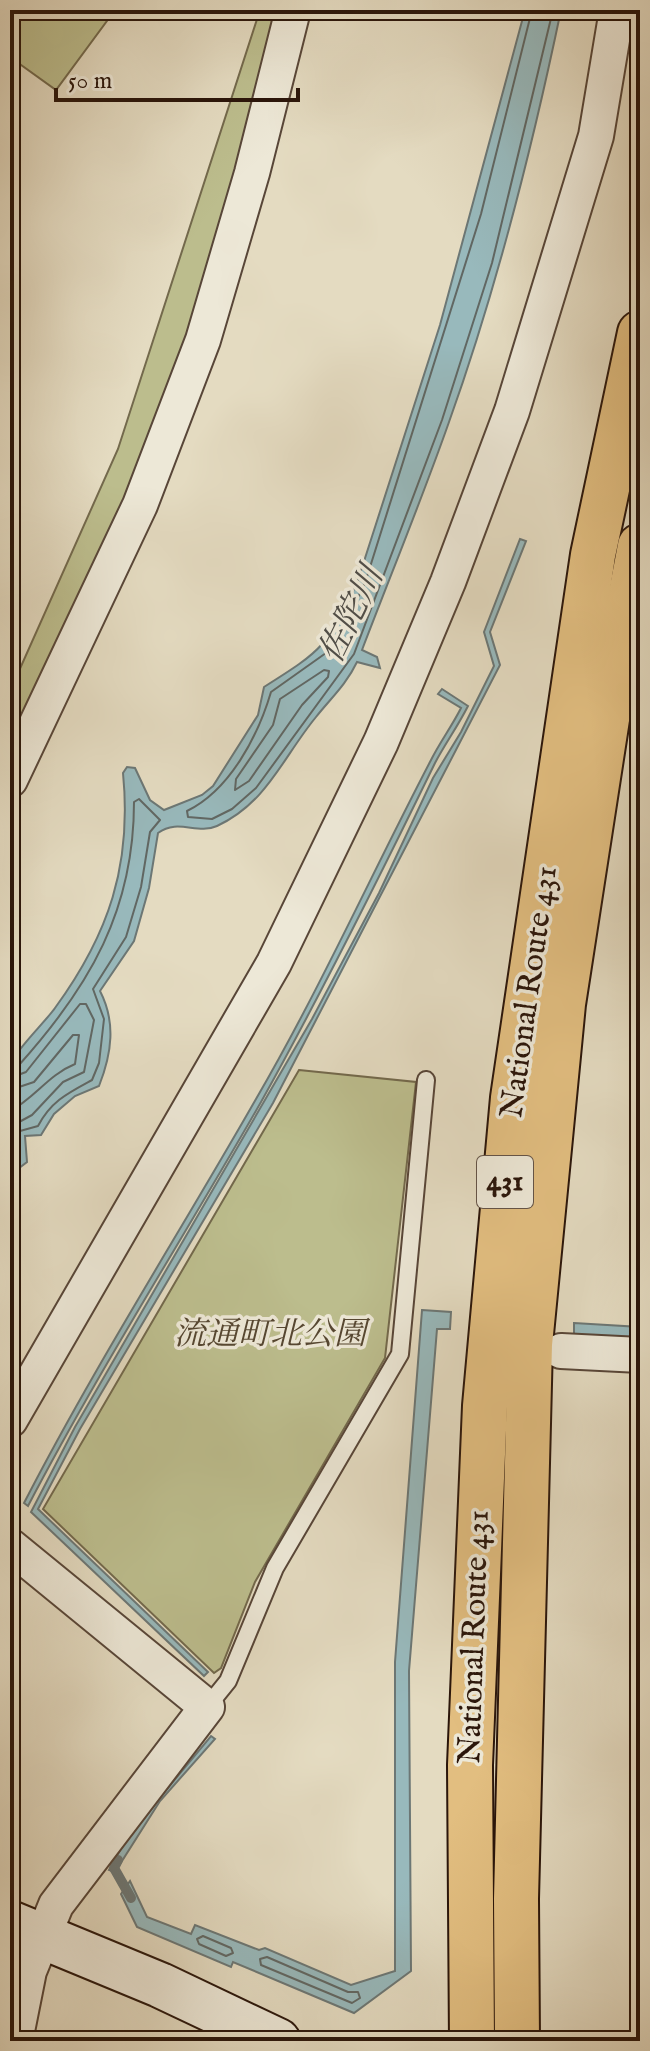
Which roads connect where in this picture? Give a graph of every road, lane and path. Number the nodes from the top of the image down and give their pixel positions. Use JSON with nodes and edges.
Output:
{"nodes":[{"id":1,"x":293,"y":10,"type":"edge"},
{"id":2,"x":617,"y":10,"type":"edge"},
{"id":3,"x":640,"y":333,"type":"edge"},
{"id":4,"x":640,"y":546,"type":"edge"},
{"id":5,"x":10,"y":780,"type":"edge"},
{"id":6,"x":426,"y":1080,"type":"dead end"},
{"id":7,"x":561,"y":1351,"type":"dead end"},
{"id":8,"x":640,"y":1355,"type":"edge"},
{"id":9,"x":10,"y":1420,"type":"edge"},
{"id":10,"x":10,"y":1546,"type":"edge"},
{"id":11,"x":207,"y":1707,"type":"junction"},
{"id":12,"x":26,"y":1931,"type":"edge"},
{"id":13,"x":17,"y":1990,"type":"edge"},
{"id":14,"x":15,"y":2041,"type":"edge"},
{"id":15,"x":278,"y":2041,"type":"edge"},
{"id":16,"x":472,"y":2041,"type":"edge"},
{"id":17,"x":517,"y":2041,"type":"edge"}],
"edges":[{"from":1,"to":5,"type":"street"},
{"from":2,"to":9,"type":"street"},
{"from":3,"to":16,"type":"highway","name":"National Route 431","number":"431"},
{"from":4,"to":17,"type":"highway","name":"National Route 431","number":"431"},
{"from":6,"to":11,"type":"lane"},
{"from":7,"to":8,"type":"street"},
{"from":10,"to":11,"type":"street"},
{"from":11,"to":12,"type":"street"},
{"from":12,"to":13,"type":"street"},
{"from":12,"to":15,"type":"street"},
{"from":13,"to":14,"type":"street"}]}
